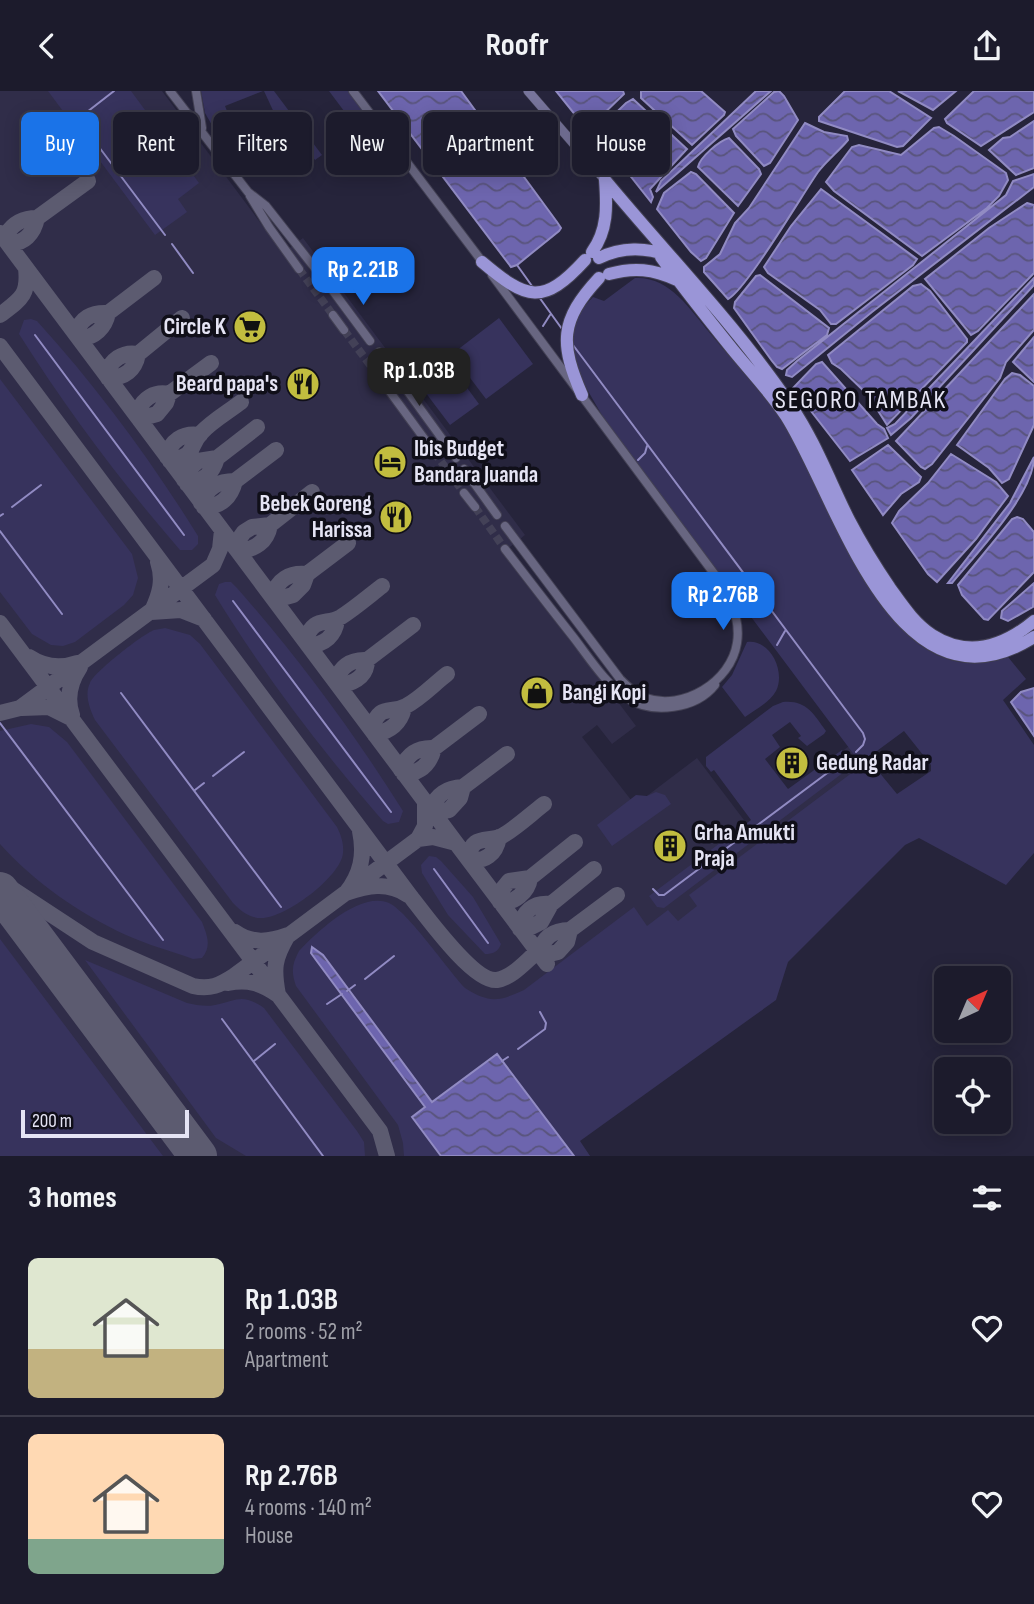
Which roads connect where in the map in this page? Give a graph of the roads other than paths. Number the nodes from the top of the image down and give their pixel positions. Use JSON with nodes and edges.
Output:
{"nodes":[{"id":1,"x":170,"y":91,"type":"edge"},
{"id":2,"x":196,"y":91,"type":"edge"},
{"id":3,"x":353,"y":91,"type":"edge"},
{"id":4,"x":528,"y":91,"type":"edge"},
{"id":5,"x":202,"y":131,"type":"junction"},
{"id":6,"x":605,"y":180,"type":"junction"},
{"id":7,"x":248,"y":192,"type":"junction"},
{"id":8,"x":663,"y":253,"type":"junction"},
{"id":9,"x":591,"y":259,"type":"junction"},
{"id":10,"x":482,"y":262,"type":"junction"},
{"id":11,"x":299,"y":269,"type":"tunnel mouth"},
{"id":12,"x":678,"y":280,"type":"junction"},
{"id":13,"x":325,"y":281,"type":"dead end"},
{"id":14,"x":333,"y":291,"type":"dead end"},
{"id":15,"x":333,"y":315,"type":"tunnel mouth"},
{"id":16,"x":344,"y":330,"type":"tunnel mouth"},
{"id":17,"x":370,"y":341,"type":"dead end"},
{"id":18,"x":379,"y":352,"type":"dead end"},
{"id":19,"x":382,"y":381,"type":"tunnel mouth"},
{"id":20,"x":582,"y":395,"type":"junction"},
{"id":21,"x":434,"y":452,"type":"tunnel mouth"},
{"id":22,"x":456,"y":458,"type":"dead end"},
{"id":23,"x":464,"y":469,"type":"dead end"},
{"id":24,"x":464,"y":493,"type":"tunnel mouth"},
{"id":25,"x":475,"y":507,"type":"tunnel mouth"},
{"id":26,"x":497,"y":515,"type":"dead end"},
{"id":27,"x":505,"y":526,"type":"dead end"},
{"id":28,"x":505,"y":549,"type":"tunnel mouth"},
{"id":29,"x":1034,"y":621,"type":"edge"},
{"id":30,"x":1034,"y":637,"type":"edge"},
{"id":31,"x":595,"y":647,"type":"junction"},
{"id":32,"x":1004,"y":647,"type":"junction"},
{"id":33,"x":600,"y":671,"type":"junction"},
{"id":34,"x":722,"y":677,"type":"junction"}],
"edges":[{"from":1,"to":5,"type":"street"},
{"from":2,"to":5,"type":"street"},
{"from":3,"to":10,"type":"street"},
{"from":4,"to":6,"type":"main road"},
{"from":5,"to":7,"type":"street"},
{"from":6,"to":8,"type":"highway"},
{"from":6,"to":9,"type":"highway"},
{"from":7,"to":11,"type":"street"},
{"from":7,"to":13,"type":"street"},
{"from":8,"to":9,"type":"highway"},
{"from":8,"to":12,"type":"highway"},
{"from":8,"to":32,"type":"highway"},
{"from":9,"to":10,"type":"highway"},
{"from":10,"to":20,"type":"street"},
{"from":12,"to":20,"type":"highway"},
{"from":12,"to":32,"type":"highway"},
{"from":14,"to":17,"type":"street"},
{"from":15,"to":16,"type":"street"},
{"from":18,"to":22,"type":"street"},
{"from":19,"to":21,"type":"street"},
{"from":20,"to":34,"type":"street"},
{"from":23,"to":26,"type":"street"},
{"from":24,"to":25,"type":"street"},
{"from":27,"to":31,"type":"street"},
{"from":28,"to":33,"type":"street"},
{"from":29,"to":32,"type":"highway"},
{"from":30,"to":32,"type":"highway"},
{"from":31,"to":33,"type":"street"},
{"from":31,"to":34,"type":"street"},
{"from":33,"to":34,"type":"street"}]}
